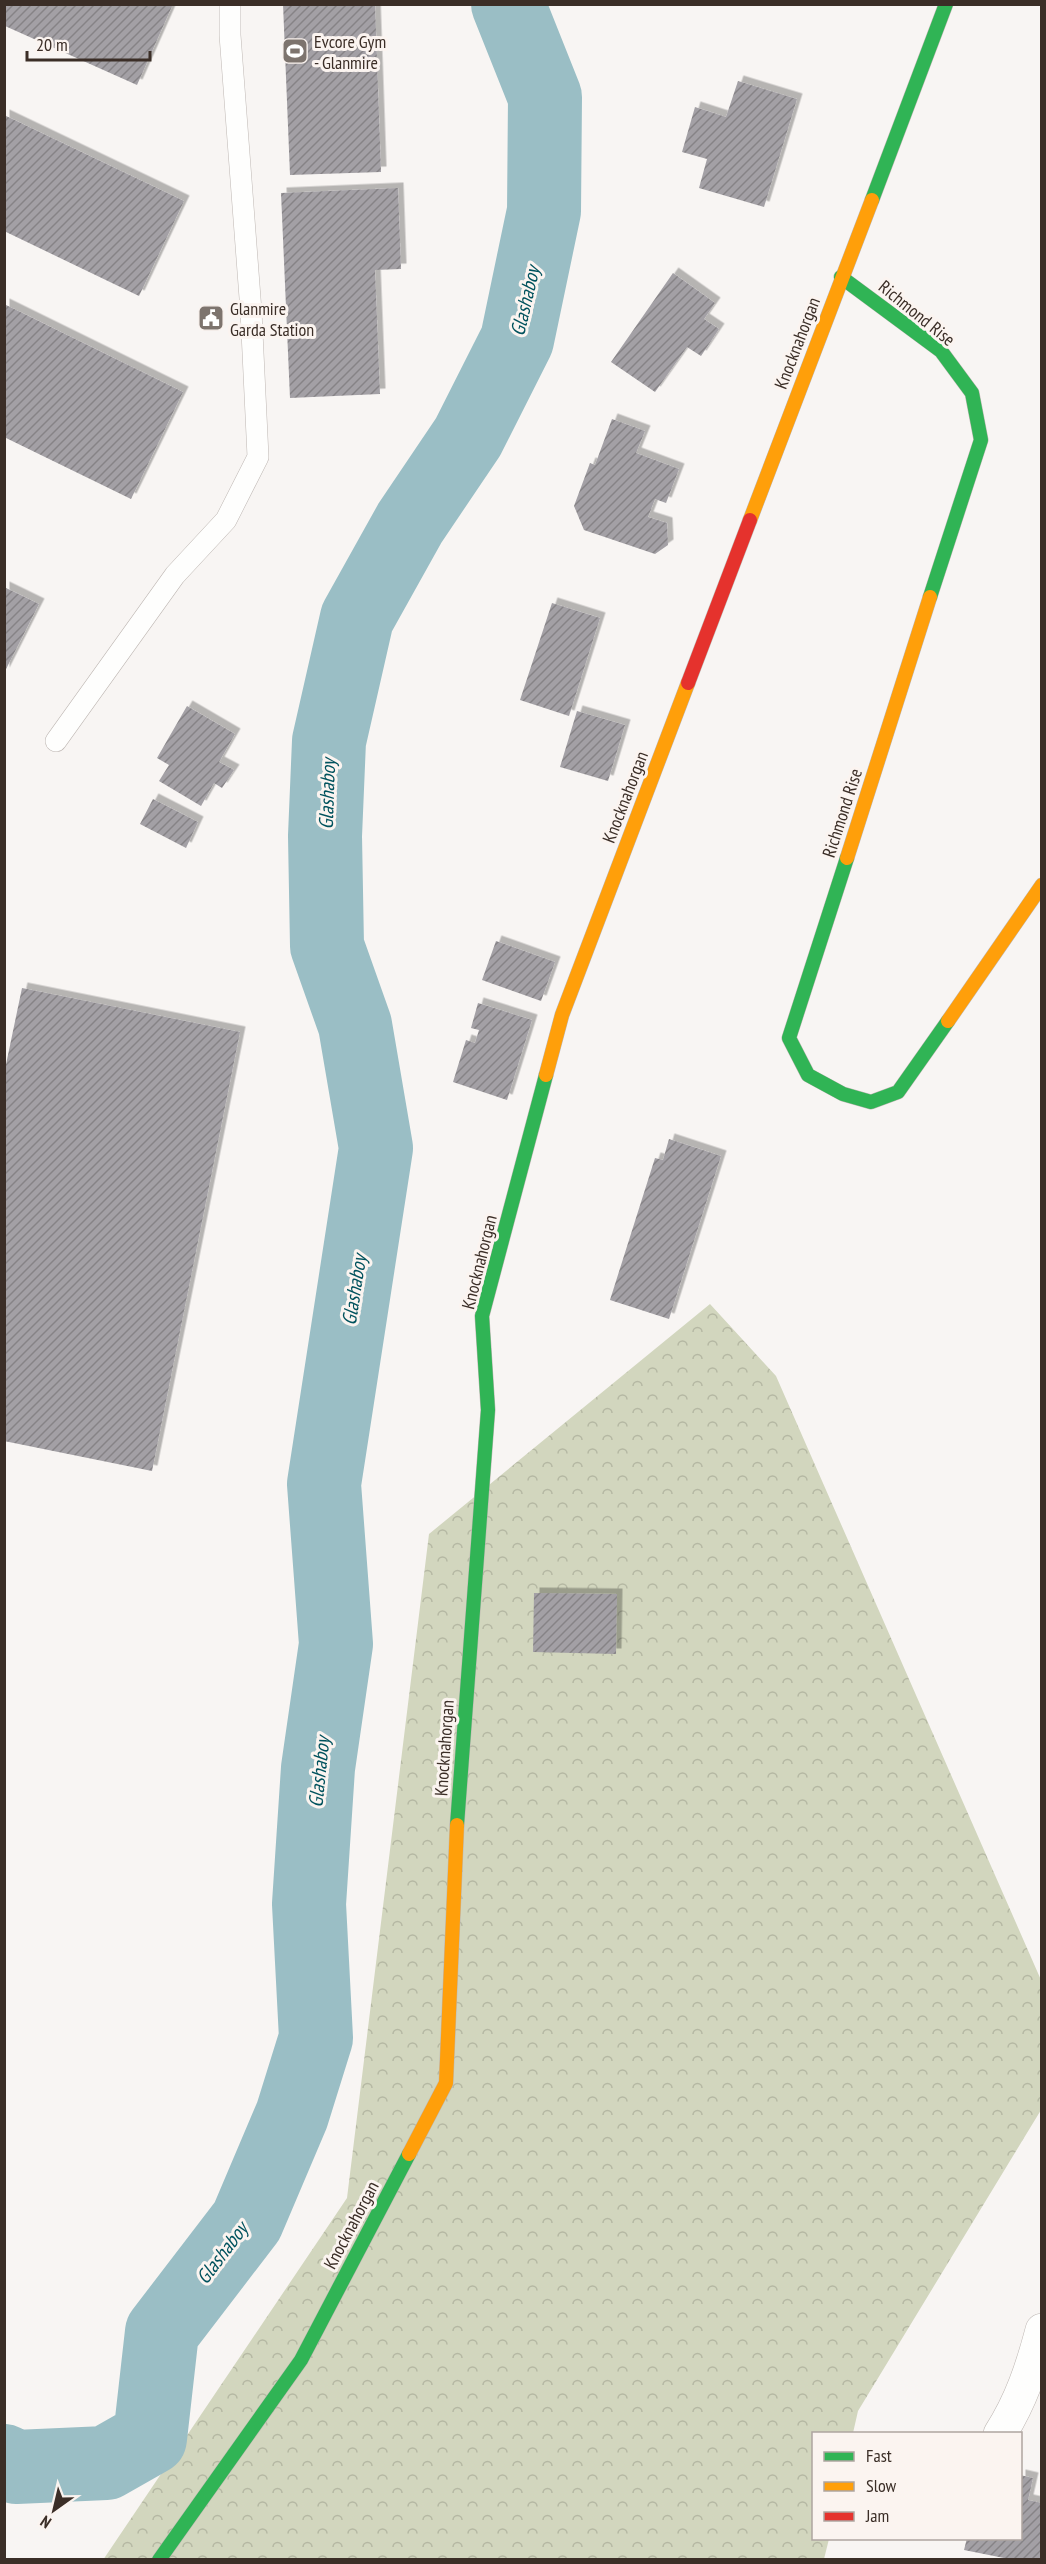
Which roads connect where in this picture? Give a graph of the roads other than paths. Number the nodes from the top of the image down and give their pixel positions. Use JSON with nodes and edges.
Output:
{"nodes":[{"id":1,"x":230,"y":4,"type":"edge"},
{"id":2,"x":946,"y":4,"type":"edge"},
{"id":3,"x":841,"y":277,"type":"junction"},
{"id":4,"x":56,"y":741,"type":"dead end"},
{"id":5,"x":1041,"y":885,"type":"edge"},
{"id":6,"x":1041,"y":2330,"type":"edge"},
{"id":7,"x":1001,"y":2432,"type":"edge"},
{"id":8,"x":159,"y":2559,"type":"edge"}],
"edges":[{"from":1,"to":4,"type":"lane"},
{"from":2,"to":3,"type":"street","name":"Knocknahorgan"},
{"from":3,"to":5,"type":"street","name":"Richmond Rise"},
{"from":3,"to":8,"type":"street","name":"Knocknahorgan"},
{"from":6,"to":7,"type":"street"}]}
